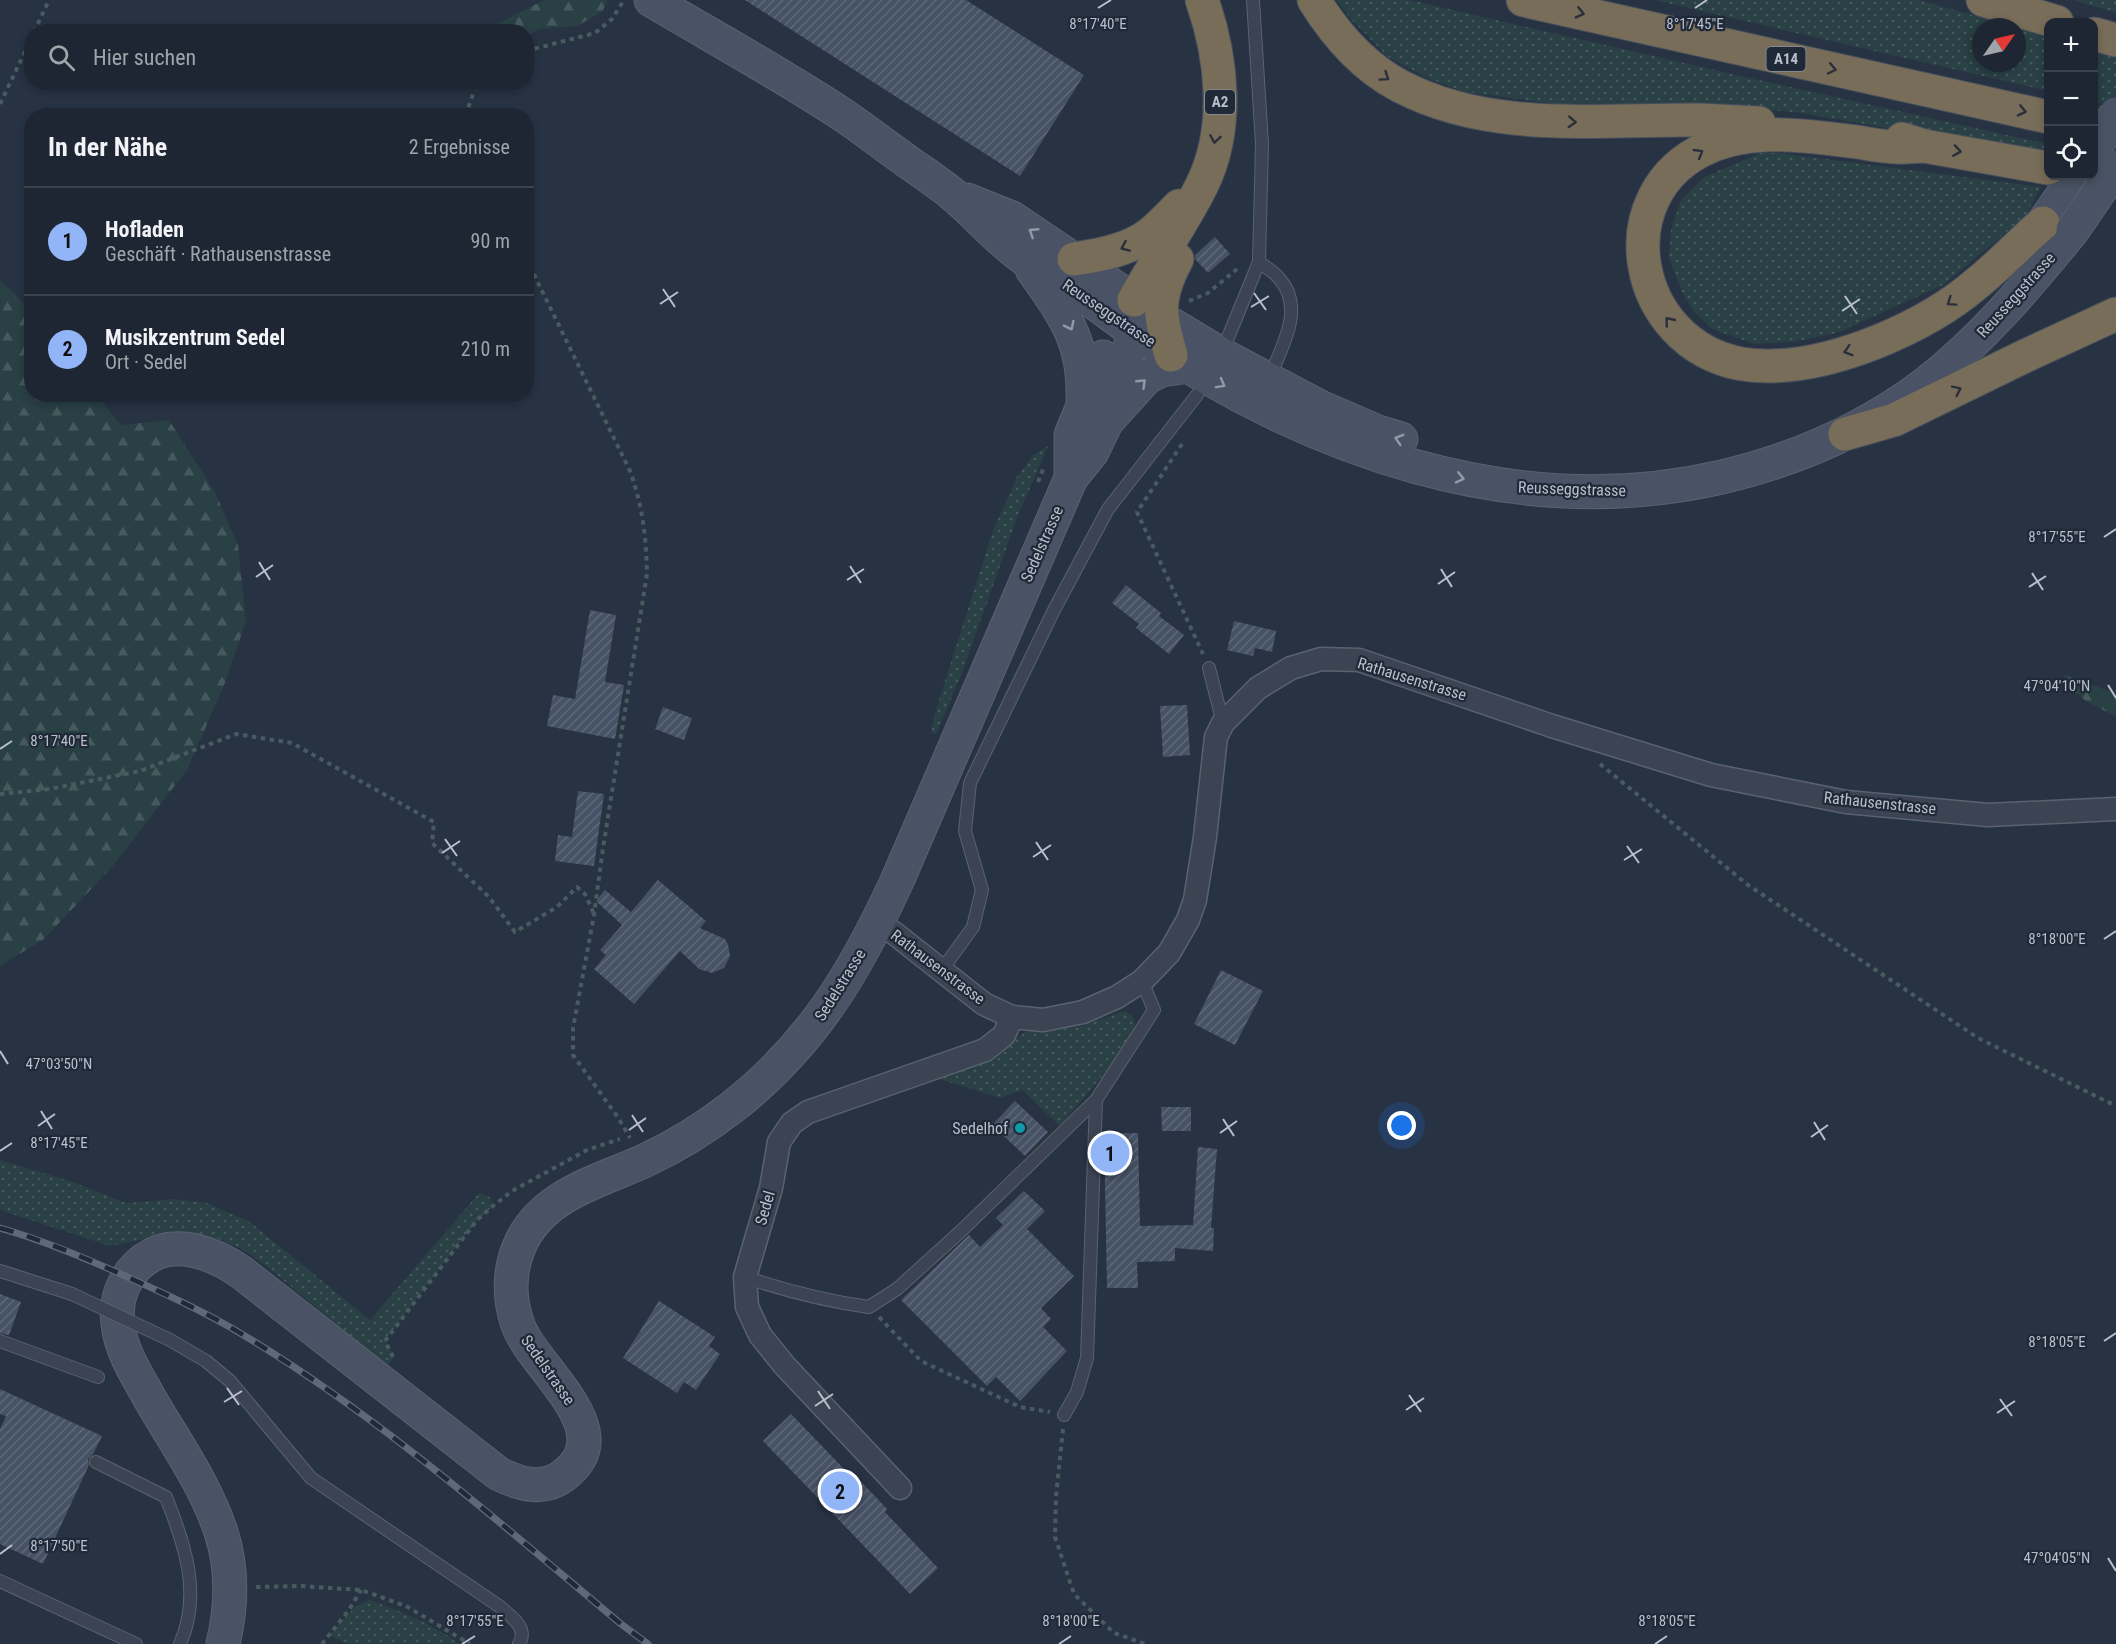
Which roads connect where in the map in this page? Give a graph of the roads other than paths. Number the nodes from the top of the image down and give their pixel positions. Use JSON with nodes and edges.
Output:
{"nodes":[{"id":1,"x":1202,"y":0,"type":"edge"},
{"id":2,"x":1253,"y":0,"type":"edge"},
{"id":3,"x":1314,"y":0,"type":"edge"},
{"id":4,"x":1523,"y":0,"type":"edge"},
{"id":5,"x":1983,"y":0,"type":"edge"},
{"id":6,"x":640,"y":3,"type":"edge"},
{"id":7,"x":2044,"y":18,"type":"edge"},
{"id":8,"x":2098,"y":34,"type":"edge"},
{"id":9,"x":2116,"y":40,"type":"edge"},
{"id":10,"x":2116,"y":114,"type":"edge"},
{"id":11,"x":2044,"y":116,"type":"edge"},
{"id":12,"x":2098,"y":128,"type":"edge"},
{"id":13,"x":2116,"y":132,"type":"edge"},
{"id":14,"x":2098,"y":143,"type":"edge"},
{"id":15,"x":1924,"y":146,"type":"junction"},
{"id":16,"x":2044,"y":167,"type":"edge"},
{"id":17,"x":2116,"y":167,"type":"edge"},
{"id":18,"x":2098,"y":178,"type":"edge"},
{"id":19,"x":2075,"y":180,"type":"edge"},
{"id":20,"x":2116,"y":181,"type":"edge"},
{"id":21,"x":1202,"y":184,"type":"junction"},
{"id":22,"x":952,"y":194,"type":"junction"},
{"id":23,"x":2058,"y":227,"type":"junction"},
{"id":24,"x":1074,"y":259,"type":"junction"},
{"id":25,"x":1026,"y":260,"type":"junction"},
{"id":26,"x":1259,"y":262,"type":"junction"},
{"id":27,"x":2116,"y":314,"type":"edge"},
{"id":28,"x":1138,"y":318,"type":"junction"},
{"id":29,"x":1227,"y":340,"type":"dead end"},
{"id":30,"x":1186,"y":372,"type":"junction"},
{"id":31,"x":1269,"y":381,"type":"junction"},
{"id":32,"x":1094,"y":415,"type":"junction"},
{"id":33,"x":1845,"y":434,"type":"junction"},
{"id":34,"x":1209,"y":668,"type":"road end"},
{"id":35,"x":1223,"y":723,"type":"junction"},
{"id":36,"x":2116,"y":809,"type":"edge"},
{"id":37,"x":877,"y":923,"type":"junction"},
{"id":38,"x":941,"y":971,"type":"junction"},
{"id":39,"x":1142,"y":981,"type":"junction"},
{"id":40,"x":1012,"y":1017,"type":"junction"},
{"id":41,"x":1096,"y":1100,"type":"junction"},
{"id":42,"x":0,"y":1271,"type":"edge"},
{"id":43,"x":745,"y":1277,"type":"junction"},
{"id":44,"x":0,"y":1341,"type":"edge"},
{"id":45,"x":98,"y":1377,"type":"dead end"},
{"id":46,"x":1064,"y":1415,"type":"road end"},
{"id":47,"x":96,"y":1461,"type":"dead end"},
{"id":48,"x":900,"y":1488,"type":"dead end"},
{"id":49,"x":0,"y":1581,"type":"edge"},
{"id":50,"x":136,"y":1644,"type":"edge"},
{"id":51,"x":180,"y":1644,"type":"edge"},
{"id":52,"x":223,"y":1644,"type":"edge"},
{"id":53,"x":519,"y":1644,"type":"edge"}],
"edges":[{"from":1,"to":21,"type":"highway","number":"A2","one_way":true},
{"from":2,"to":26,"type":"lane"},
{"from":3,"to":15,"type":"highway","one_way":true},
{"from":4,"to":11,"type":"highway","number":"A14","one_way":true},
{"from":5,"to":7,"type":"highway"},
{"from":6,"to":22,"type":"main road","name":"Reusseggstrasse"},
{"from":8,"to":9,"type":"highway"},
{"from":10,"to":14,"type":"main road","bridge":true},
{"from":12,"to":13,"type":"highway"},
{"from":15,"to":16,"type":"highway","one_way":true},
{"from":23,"to":15,"type":"highway","one_way":true},
{"from":17,"to":23,"type":"main road","name":"Reusseggstrasse","bridge":true},
{"from":18,"to":20,"type":"highway"},
{"from":19,"to":23,"type":"main road","name":"Reusseggstrasse"},
{"from":21,"to":24,"type":"highway","number":"A2","one_way":true},
{"from":21,"to":28,"type":"highway","number":"A2"},
{"from":24,"to":22,"type":"main road","name":"Reusseggstrasse","one_way":true},
{"from":22,"to":25,"type":"main road","name":"Reusseggstrasse"},
{"from":23,"to":31,"type":"main road","name":"Reusseggstrasse","one_way":true},
{"from":23,"to":33,"type":"main road","name":"Reusseggstrasse"},
{"from":24,"to":28,"type":"main road","name":"Reusseggstrasse"},
{"from":25,"to":28,"type":"main road","name":"Reusseggstrasse"},
{"from":25,"to":32,"type":"main road","one_way":true},
{"from":26,"to":29,"type":"lane"},
{"from":26,"to":31,"type":"lane"},
{"from":33,"to":27,"type":"highway","one_way":true},
{"from":28,"to":30,"type":"highway"},
{"from":28,"to":31,"type":"main road","name":"Reusseggstrasse"},
{"from":28,"to":32,"type":"main road","name":"Sedelstrasse"},
{"from":32,"to":30,"type":"main road","one_way":true},
{"from":30,"to":33,"type":"main road","name":"Reusseggstrasse","one_way":true},
{"from":30,"to":38,"type":"lane"},
{"from":32,"to":37,"type":"main road","name":"Sedelstrasse"},
{"from":34,"to":35,"type":"lane"},
{"from":35,"to":36,"type":"street","name":"Rathausenstrasse"},
{"from":35,"to":39,"type":"street","name":"Rathausenstrasse"},
{"from":37,"to":38,"type":"street","name":"Rathausenstrasse"},
{"from":37,"to":52,"type":"main road","name":"Sedelstrasse"},
{"from":38,"to":40,"type":"street","name":"Rathausenstrasse"},
{"from":39,"to":40,"type":"street","name":"Rathausenstrasse"},
{"from":39,"to":41,"type":"lane"},
{"from":40,"to":43,"type":"street","name":"Sedel"},
{"from":41,"to":43,"type":"lane"},
{"from":41,"to":46,"type":"lane"},
{"from":42,"to":53,"type":"lane","bridge":true},
{"from":43,"to":48,"type":"street","name":"Sedel"},
{"from":44,"to":45,"type":"lane"},
{"from":47,"to":51,"type":"lane"},
{"from":49,"to":50,"type":"lane"}]}
